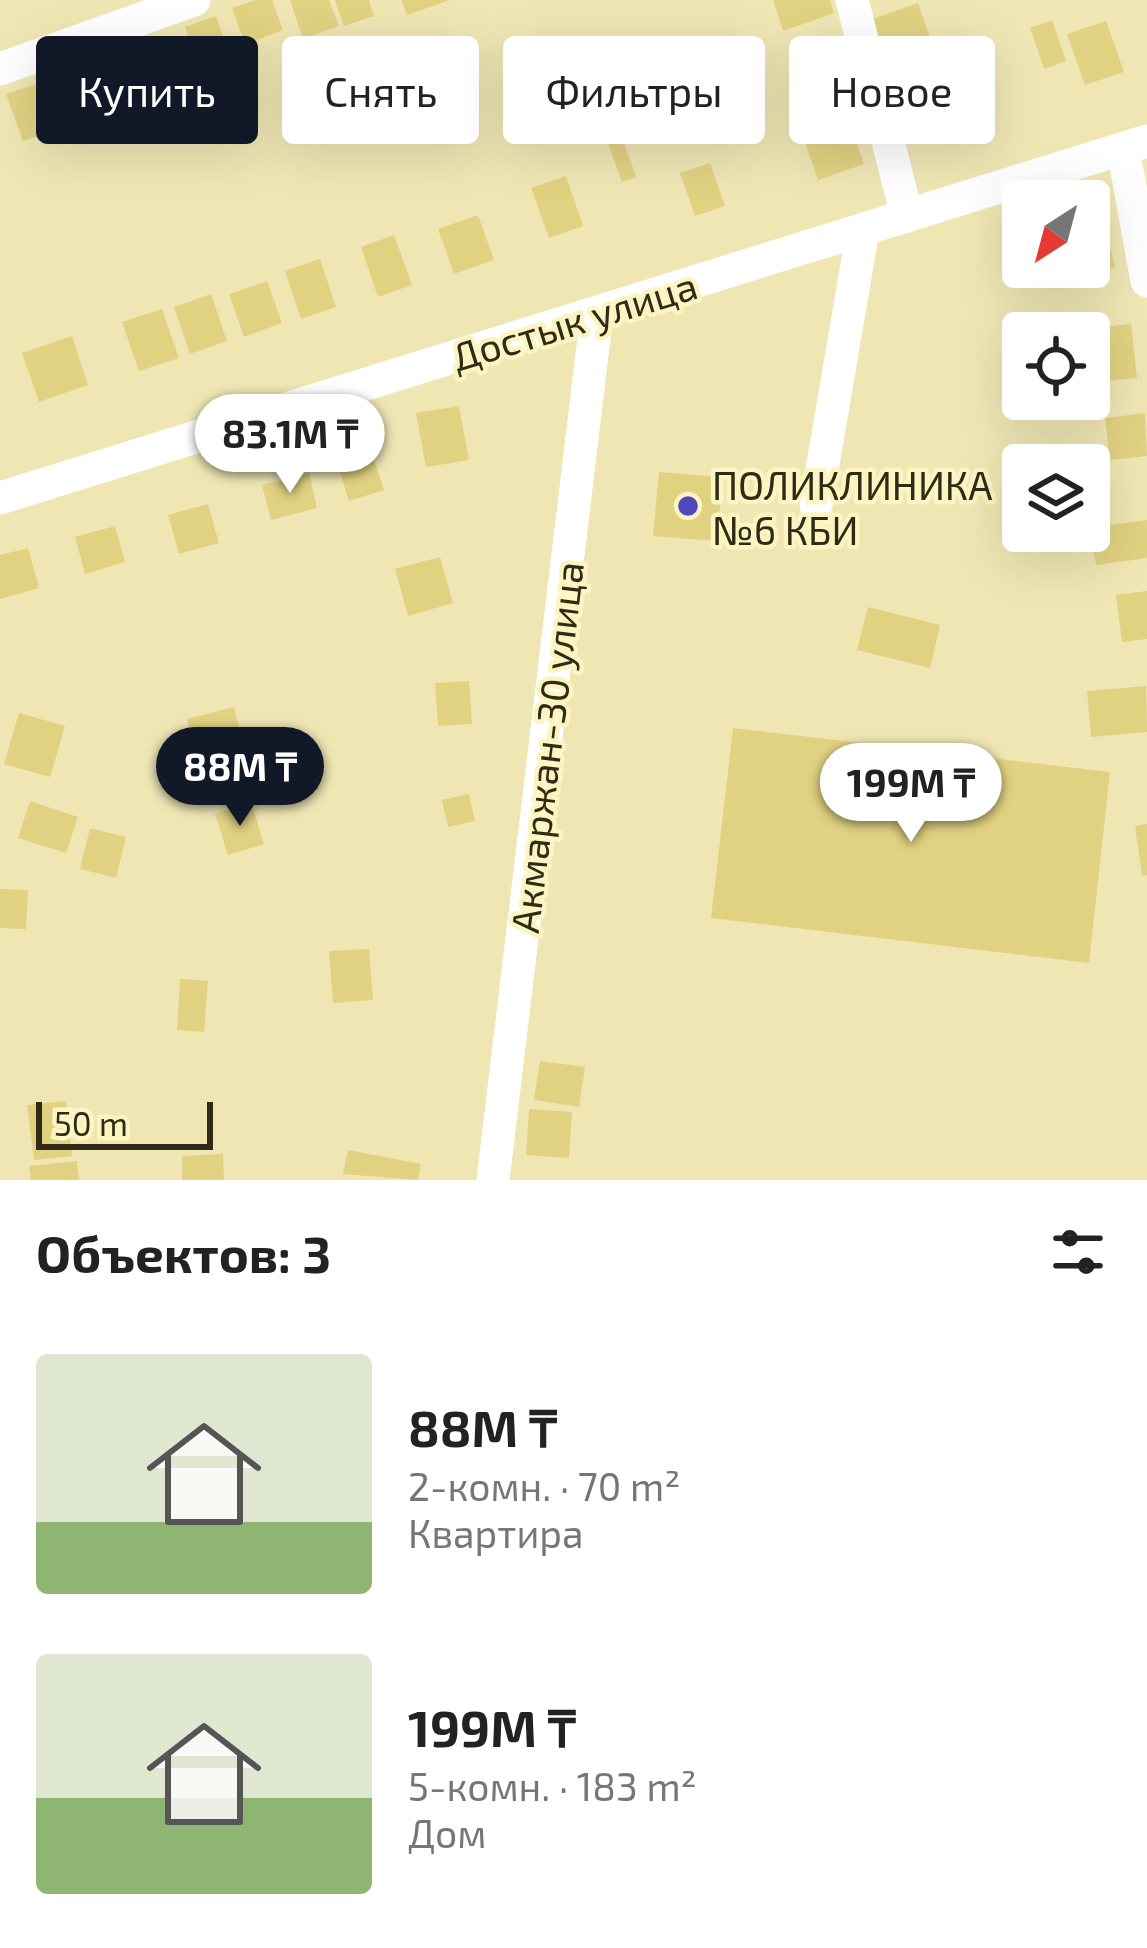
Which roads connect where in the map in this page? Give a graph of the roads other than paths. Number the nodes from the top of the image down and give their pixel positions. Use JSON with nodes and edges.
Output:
{"nodes":[{"id":1,"x":194,"y":0,"type":"edge"},
{"id":2,"x":852,"y":0,"type":"edge"},
{"id":3,"x":0,"y":69,"type":"edge"},
{"id":4,"x":1135,"y":145,"type":"edge"},
{"id":5,"x":907,"y":216,"type":"junction"},
{"id":6,"x":863,"y":230,"type":"junction"},
{"id":7,"x":1147,"y":281,"type":"edge"},
{"id":8,"x":597,"y":313,"type":"junction"},
{"id":9,"x":0,"y":498,"type":"edge"},
{"id":10,"x":816,"y":506,"type":"dead end"},
{"id":11,"x":493,"y":1180,"type":"edge"}],
"edges":[{"from":1,"to":3,"type":"street"},
{"from":2,"to":5,"type":"street"},
{"from":4,"to":5,"type":"street","name":"Достык улица"},
{"from":4,"to":7,"type":"street"},
{"from":5,"to":6,"type":"street","name":"Достык улица"},
{"from":6,"to":8,"type":"street","name":"Достык улица"},
{"from":6,"to":10,"type":"street"},
{"from":8,"to":9,"type":"street","name":"Достык улица"},
{"from":8,"to":11,"type":"street","name":"Акмаржан-30 улица"}]}
